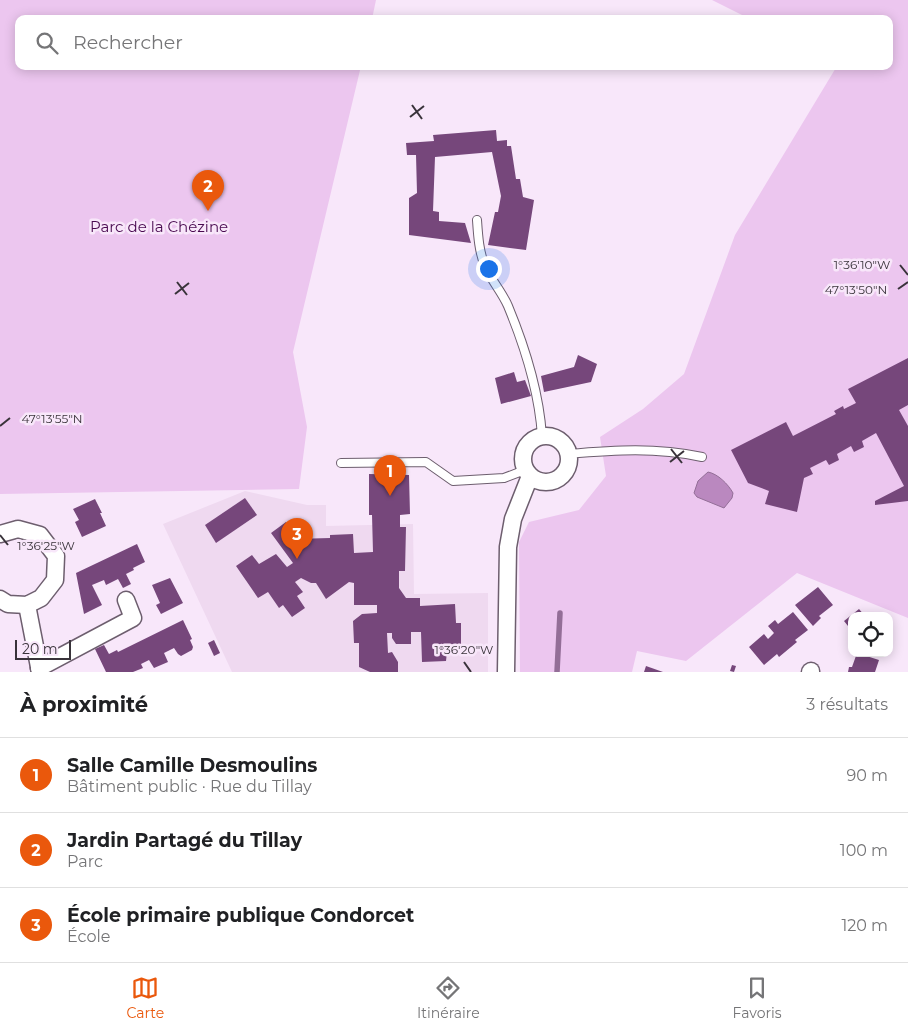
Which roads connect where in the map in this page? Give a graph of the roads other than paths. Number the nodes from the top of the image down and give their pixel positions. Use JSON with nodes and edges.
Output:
{"nodes":[{"id":1,"x":476,"y":220,"type":"dead end"},
{"id":2,"x":542,"y":436,"type":"junction"},
{"id":3,"x":568,"y":454,"type":"junction"},
{"id":4,"x":702,"y":457,"type":"dead end"},
{"id":5,"x":341,"y":462,"type":"dead end"},
{"id":6,"x":527,"y":473,"type":"junction"},
{"id":7,"x":0,"y":534,"type":"edge"},
{"id":8,"x":0,"y":599,"type":"edge"},
{"id":9,"x":126,"y":600,"type":"dead end"},
{"id":10,"x":26,"y":605,"type":"junction"},
{"id":11,"x":40,"y":670,"type":"edge"},
{"id":12,"x":506,"y":672,"type":"edge"}],
"edges":[{"from":1,"to":2,"type":"lane"},
{"from":2,"to":3,"type":"street"},
{"from":2,"to":6,"type":"street"},
{"from":3,"to":4,"type":"lane"},
{"from":3,"to":6,"type":"street"},
{"from":5,"to":6,"type":"lane"},
{"from":6,"to":12,"type":"street"},
{"from":7,"to":10,"type":"street"},
{"from":8,"to":10,"type":"street"},
{"from":9,"to":11,"type":"street"},
{"from":10,"to":11,"type":"street"}]}
